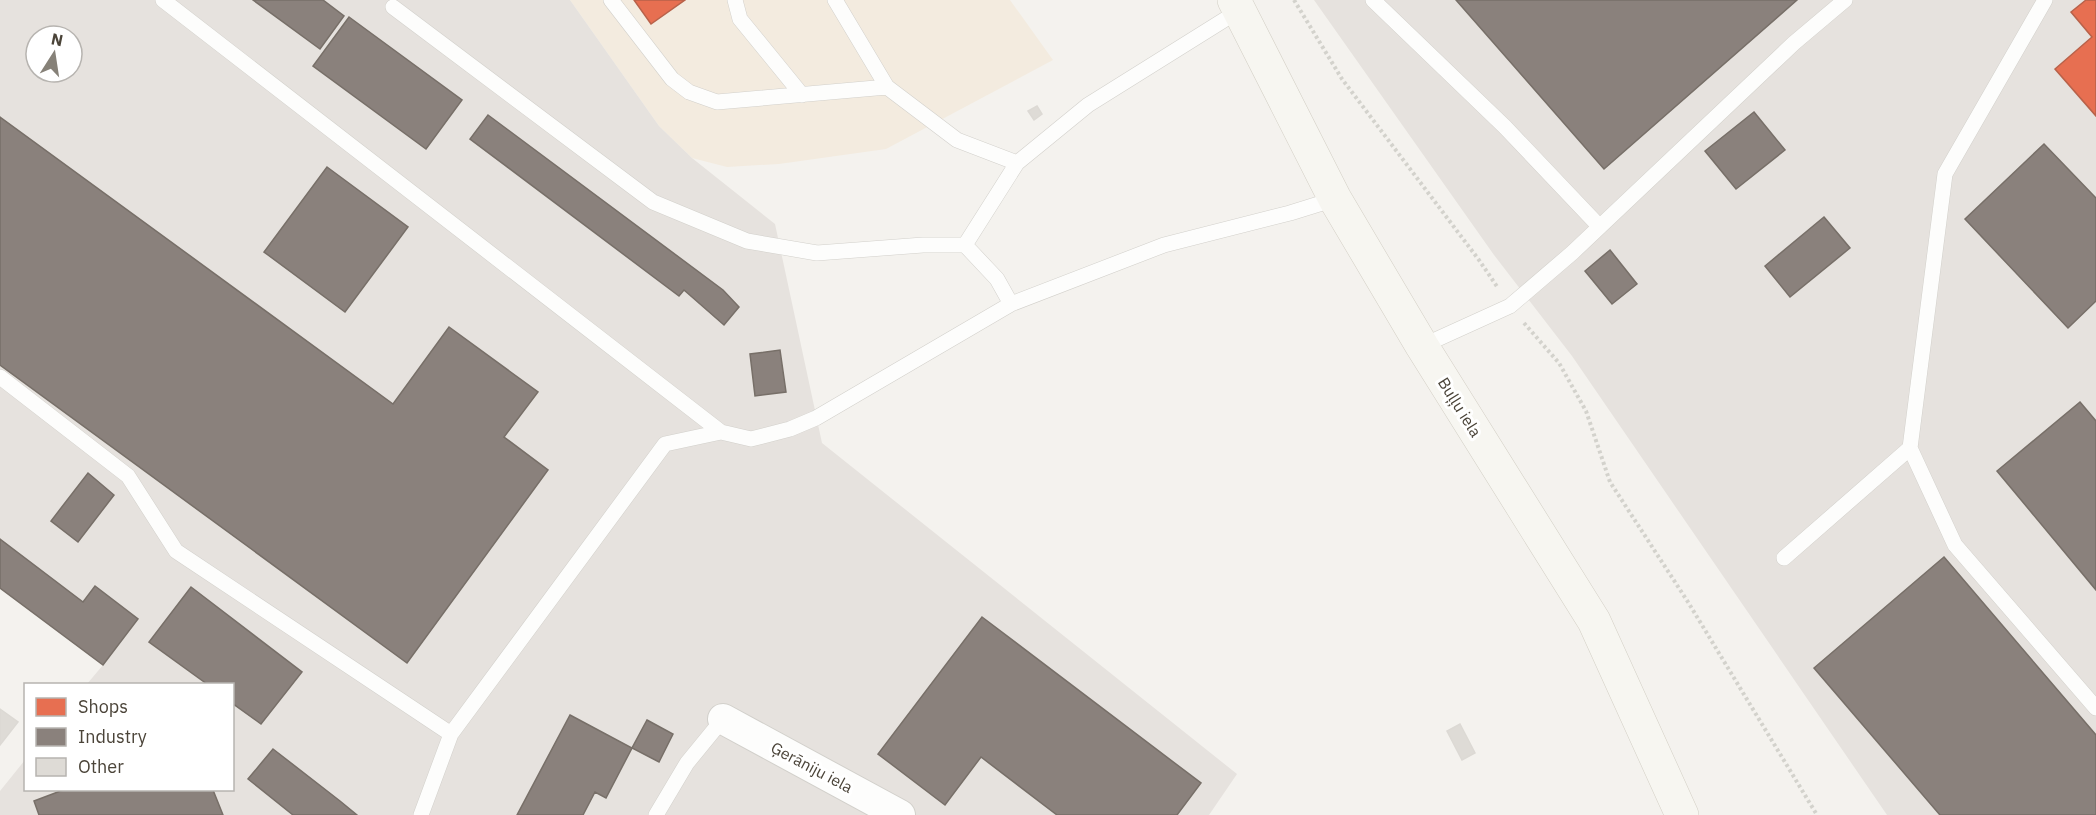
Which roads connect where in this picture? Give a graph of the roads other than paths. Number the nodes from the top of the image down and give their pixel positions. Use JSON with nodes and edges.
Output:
{"nodes":[{"id":1,"x":163,"y":0,"type":"edge"},
{"id":2,"x":611,"y":0,"type":"edge"},
{"id":3,"x":735,"y":0,"type":"edge"},
{"id":4,"x":835,"y":0,"type":"edge"},
{"id":5,"x":1373,"y":0,"type":"edge"},
{"id":6,"x":1845,"y":0,"type":"edge"},
{"id":7,"x":2045,"y":0,"type":"edge"},
{"id":8,"x":1237,"y":5,"type":"edge"},
{"id":9,"x":393,"y":7,"type":"dead end"},
{"id":10,"x":887,"y":87,"type":"junction"},
{"id":11,"x":802,"y":95,"type":"junction"},
{"id":12,"x":1017,"y":163,"type":"junction"},
{"id":13,"x":1335,"y":199,"type":"junction"},
{"id":14,"x":1599,"y":226,"type":"junction"},
{"id":15,"x":965,"y":245,"type":"junction"},
{"id":16,"x":1011,"y":304,"type":"junction"},
{"id":17,"x":1422,"y":346,"type":"junction"},
{"id":18,"x":0,"y":377,"type":"edge"},
{"id":19,"x":721,"y":432,"type":"junction"},
{"id":20,"x":1910,"y":448,"type":"junction"},
{"id":21,"x":1784,"y":558,"type":"dead end"},
{"id":22,"x":2096,"y":708,"type":"edge"},
{"id":23,"x":723,"y":719,"type":"joint"},
{"id":24,"x":451,"y":734,"type":"junction"},
{"id":25,"x":421,"y":815,"type":"edge"},
{"id":26,"x":656,"y":815,"type":"edge"},
{"id":27,"x":900,"y":815,"type":"edge"},
{"id":28,"x":1682,"y":815,"type":"edge"}],
"edges":[{"from":1,"to":19,"type":"lane"},
{"from":2,"to":11,"type":"lane"},
{"from":3,"to":11,"type":"lane"},
{"from":4,"to":10,"type":"lane"},
{"from":5,"to":14,"type":"lane"},
{"from":6,"to":14,"type":"lane"},
{"from":7,"to":20,"type":"lane"},
{"from":8,"to":12,"type":"lane"},
{"from":8,"to":13,"type":"street","name":"Buļļu iela"},
{"from":9,"to":15,"type":"lane"},
{"from":10,"to":11,"type":"lane"},
{"from":10,"to":12,"type":"lane"},
{"from":12,"to":15,"type":"lane"},
{"from":13,"to":16,"type":"lane"},
{"from":13,"to":17,"type":"street","name":"Buļļu iela"},
{"from":14,"to":17,"type":"lane"},
{"from":15,"to":16,"type":"lane"},
{"from":16,"to":19,"type":"lane"},
{"from":17,"to":28,"type":"street","name":"Buļļu iela"},
{"from":18,"to":24,"type":"lane"},
{"from":19,"to":24,"type":"lane"},
{"from":20,"to":21,"type":"lane"},
{"from":20,"to":22,"type":"lane"},
{"from":23,"to":26,"type":"lane"},
{"from":23,"to":27,"type":"street","name":"Ģerāniju iela"},
{"from":24,"to":25,"type":"lane"}]}
